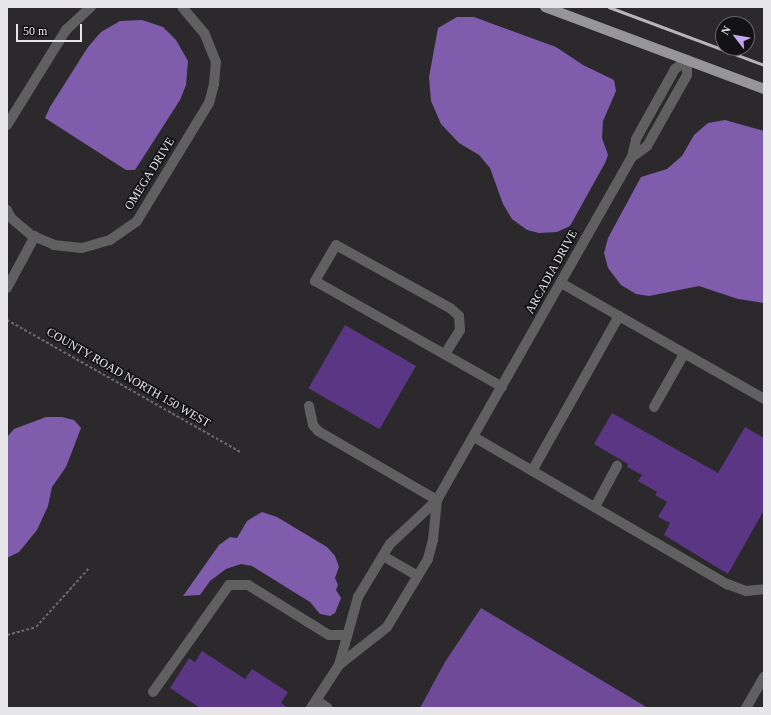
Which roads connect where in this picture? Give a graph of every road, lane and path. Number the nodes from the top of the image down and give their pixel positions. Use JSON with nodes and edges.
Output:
{"nodes":[{"id":1,"x":91,"y":7,"type":"edge"},
{"id":2,"x":182,"y":7,"type":"edge"},
{"id":3,"x":545,"y":7,"type":"edge"},
{"id":4,"x":687,"y":60,"type":"junction"},
{"id":5,"x":764,"y":89,"type":"edge"},
{"id":6,"x":7,"y":125,"type":"edge"},
{"id":7,"x":7,"y":210,"type":"edge"},
{"id":8,"x":35,"y":236,"type":"junction"},
{"id":9,"x":561,"y":283,"type":"junction"},
{"id":10,"x":7,"y":288,"type":"edge"},
{"id":11,"x":620,"y":316,"type":"junction"},
{"id":12,"x":7,"y":320,"type":"edge"},
{"id":13,"x":445,"y":354,"type":"junction"},
{"id":14,"x":684,"y":354,"type":"junction"},
{"id":15,"x":502,"y":387,"type":"junction"},
{"id":16,"x":764,"y":399,"type":"edge"},
{"id":17,"x":309,"y":406,"type":"dead end"},
{"id":18,"x":654,"y":407,"type":"dead end"},
{"id":19,"x":474,"y":437,"type":"junction"},
{"id":20,"x":240,"y":452,"type":"dead end"},
{"id":21,"x":617,"y":466,"type":"dead end"},
{"id":22,"x":532,"y":471,"type":"junction"},
{"id":23,"x":437,"y":500,"type":"junction"},
{"id":24,"x":595,"y":507,"type":"junction"},
{"id":25,"x":383,"y":556,"type":"junction"},
{"id":26,"x":89,"y":568,"type":"dead end"},
{"id":27,"x":418,"y":576,"type":"junction"},
{"id":28,"x":764,"y":589,"type":"edge"},
{"id":29,"x":7,"y":635,"type":"edge"},
{"id":30,"x":346,"y":635,"type":"junction"},
{"id":31,"x":339,"y":665,"type":"junction"},
{"id":32,"x":764,"y":677,"type":"edge"},
{"id":33,"x":153,"y":692,"type":"dead end"},
{"id":34,"x":314,"y":704,"type":"edge"},
{"id":35,"x":746,"y":707,"type":"edge"},
{"id":36,"x":328,"y":708,"type":"edge"}],
"edges":[{"from":1,"to":6,"type":"street"},
{"from":2,"to":8,"type":"street","name":"OMEGA DRIVE"},
{"from":3,"to":4,"type":"main road"},
{"from":4,"to":5,"type":"main road"},
{"from":4,"to":9,"type":"street","name":"ARCADIA DRIVE"},
{"from":7,"to":8,"type":"street","name":"OMEGA DRIVE"},
{"from":8,"to":10,"type":"street"},
{"from":9,"to":11,"type":"street"},
{"from":9,"to":15,"type":"street","name":"ARCADIA DRIVE"},
{"from":11,"to":14,"type":"street"},
{"from":11,"to":22,"type":"street"},
{"from":12,"to":20,"type":"path","name":"COUNTY ROAD NORTH 150 WEST"},
{"from":13,"to":13,"type":"street"},
{"from":13,"to":15,"type":"street"},
{"from":14,"to":16,"type":"street"},
{"from":14,"to":18,"type":"street"},
{"from":15,"to":19,"type":"street","name":"ARCADIA DRIVE"},
{"from":17,"to":23,"type":"street"},
{"from":19,"to":22,"type":"street"},
{"from":19,"to":23,"type":"street","name":"ARCADIA DRIVE"},
{"from":21,"to":24,"type":"street"},
{"from":22,"to":24,"type":"street"},
{"from":23,"to":25,"type":"street"},
{"from":23,"to":27,"type":"street"},
{"from":24,"to":28,"type":"street"},
{"from":25,"to":27,"type":"street"},
{"from":25,"to":30,"type":"street"},
{"from":26,"to":29,"type":"path"},
{"from":27,"to":31,"type":"street"},
{"from":30,"to":31,"type":"street"},
{"from":30,"to":33,"type":"street"},
{"from":31,"to":34,"type":"street"},
{"from":32,"to":35,"type":"street"},
{"from":34,"to":36,"type":"street"}]}
